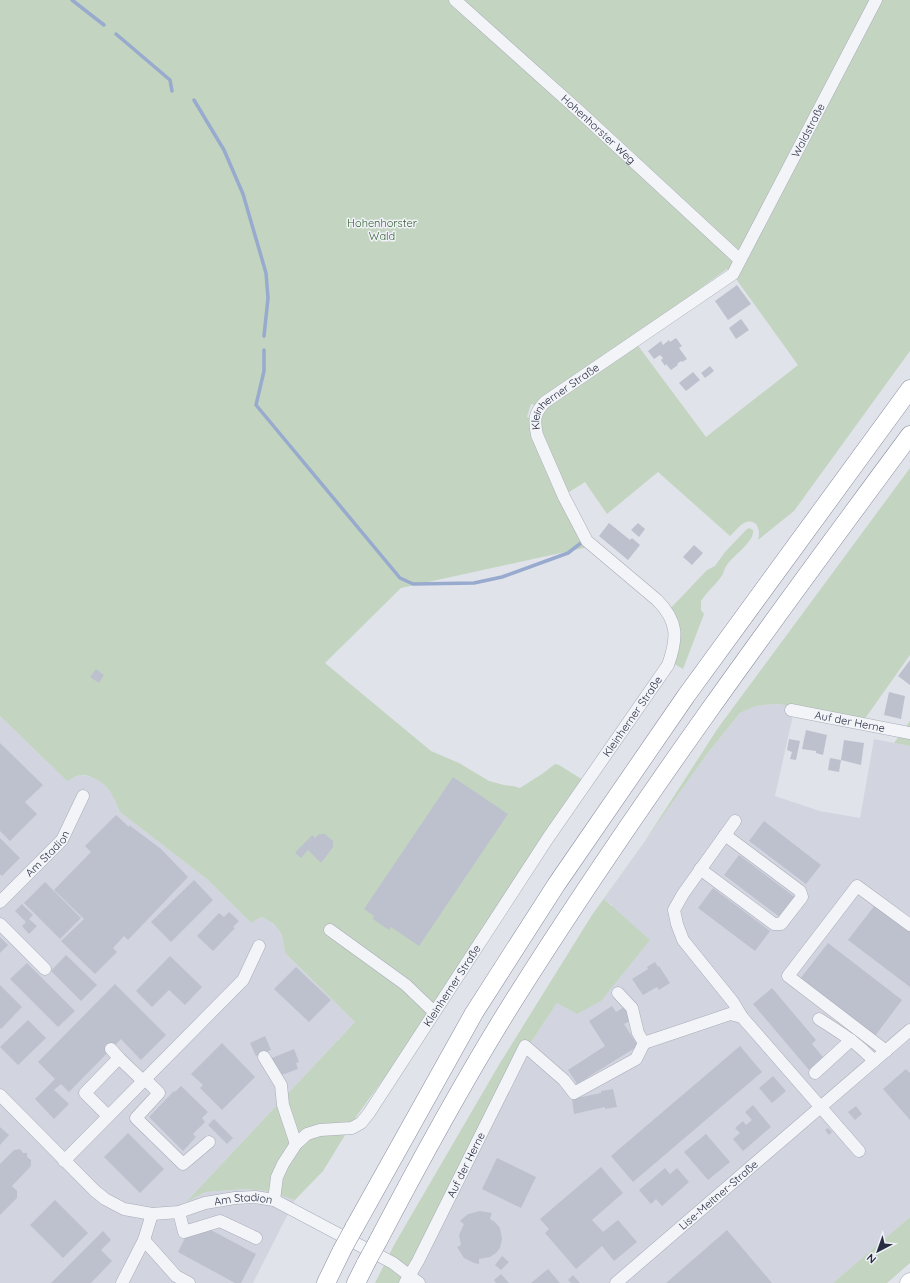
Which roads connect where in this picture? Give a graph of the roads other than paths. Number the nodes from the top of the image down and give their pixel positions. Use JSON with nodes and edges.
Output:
{"nodes":[{"id":1,"x":455,"y":0,"type":"edge"},
{"id":2,"x":876,"y":0,"type":"edge"},
{"id":3,"x":740,"y":260,"type":"junction"},
{"id":4,"x":910,"y":389,"type":"edge"},
{"id":5,"x":910,"y":435,"type":"edge"},
{"id":6,"x":791,"y":710,"type":"dead end"},
{"id":7,"x":910,"y":733,"type":"edge"},
{"id":8,"x":83,"y":796,"type":"dead end"},
{"id":9,"x":735,"y":821,"type":"dead end"},
{"id":10,"x":726,"y":835,"type":"junction"},
{"id":11,"x":700,"y":869,"type":"junction"},
{"id":12,"x":0,"y":902,"type":"edge"},
{"id":13,"x":0,"y":924,"type":"edge"},
{"id":14,"x":910,"y":925,"type":"edge"},
{"id":15,"x":330,"y":930,"type":"dead end"},
{"id":16,"x":259,"y":946,"type":"dead end"},
{"id":17,"x":45,"y":969,"type":"dead end"},
{"id":18,"x":618,"y":993,"type":"dead end"},
{"id":19,"x":434,"y":1012,"type":"junction"},
{"id":20,"x":742,"y":1017,"type":"junction"},
{"id":21,"x":819,"y":1019,"type":"dead end"},
{"id":22,"x":910,"y":1030,"type":"edge"},
{"id":23,"x":851,"y":1040,"type":"junction"},
{"id":24,"x":644,"y":1043,"type":"junction"},
{"id":25,"x":886,"y":1051,"type":"junction"},
{"id":26,"x":264,"y":1057,"type":"dead end"},
{"id":27,"x":874,"y":1061,"type":"junction"},
{"id":28,"x":815,"y":1073,"type":"dead end"},
{"id":29,"x":144,"y":1080,"type":"junction"},
{"id":30,"x":0,"y":1095,"type":"edge"},
{"id":31,"x":820,"y":1107,"type":"junction"},
{"id":32,"x":108,"y":1116,"type":"junction"},
{"id":33,"x":209,"y":1142,"type":"dead end"},
{"id":34,"x":296,"y":1144,"type":"junction"},
{"id":35,"x":859,"y":1151,"type":"dead end"},
{"id":36,"x":64,"y":1161,"type":"junction"},
{"id":37,"x":274,"y":1200,"type":"junction"},
{"id":38,"x":178,"y":1212,"type":"junction"},
{"id":39,"x":152,"y":1214,"type":"junction"},
{"id":40,"x":256,"y":1238,"type":"dead end"},
{"id":41,"x":144,"y":1240,"type":"junction"},
{"id":42,"x":407,"y":1279,"type":"edge"},
{"id":43,"x":174,"y":1280,"type":"edge"},
{"id":44,"x":122,"y":1283,"type":"edge"},
{"id":45,"x":189,"y":1283,"type":"edge"},
{"id":46,"x":326,"y":1283,"type":"edge"},
{"id":47,"x":356,"y":1283,"type":"edge"},
{"id":48,"x":419,"y":1283,"type":"edge"},
{"id":49,"x":616,"y":1283,"type":"edge"}],
"edges":[{"from":1,"to":3,"type":"street","name":"Hohenhorster Weg"},
{"from":2,"to":3,"type":"street","name":"Waldstraße"},
{"from":3,"to":19,"type":"street","name":"Kleinherner Straße"},
{"from":4,"to":46,"type":"highway","bridge":true},
{"from":5,"to":47,"type":"highway","bridge":true},
{"from":6,"to":7,"type":"street","name":"Auf der Herne"},
{"from":8,"to":12,"type":"street","name":"Am Stadion"},
{"from":9,"to":10,"type":"street"},
{"from":10,"to":11,"type":"street"},
{"from":10,"to":11,"type":"street"},
{"from":11,"to":20,"type":"street"},
{"from":13,"to":17,"type":"street"},
{"from":14,"to":25,"type":"street"},
{"from":15,"to":19,"type":"street"},
{"from":16,"to":29,"type":"street"},
{"from":18,"to":24,"type":"street"},
{"from":19,"to":34,"type":"street","name":"Kleinherner Straße"},
{"from":20,"to":24,"type":"street"},
{"from":20,"to":31,"type":"street"},
{"from":21,"to":23,"type":"street"},
{"from":22,"to":25,"type":"street","name":"Lise-Meitner-Straße"},
{"from":23,"to":27,"type":"street"},
{"from":23,"to":28,"type":"street"},
{"from":24,"to":42,"type":"street","name":"Auf der Herne"},
{"from":25,"to":27,"type":"street","name":"Lise-Meitner-Straße"},
{"from":26,"to":34,"type":"street"},
{"from":27,"to":31,"type":"street","name":"Lise-Meitner-Straße"},
{"from":29,"to":32,"type":"street"},
{"from":29,"to":32,"type":"street"},
{"from":29,"to":33,"type":"street"},
{"from":30,"to":36,"type":"street","name":"Am Stadion"},
{"from":31,"to":35,"type":"street"},
{"from":31,"to":49,"type":"street","name":"Lise-Meitner-Straße"},
{"from":32,"to":36,"type":"street"},
{"from":34,"to":37,"type":"street","name":"Kleinherner Straße"},
{"from":36,"to":39,"type":"street","name":"Am Stadion"},
{"from":37,"to":38,"type":"street","name":"Am Stadion"},
{"from":37,"to":42,"type":"street","name":"Am Stadion"},
{"from":38,"to":39,"type":"street","name":"Am Stadion"},
{"from":38,"to":40,"type":"street"},
{"from":39,"to":41,"type":"street"},
{"from":41,"to":43,"type":"street"},
{"from":41,"to":44,"type":"street"},
{"from":42,"to":48,"type":"street","name":"Am Stadion"},
{"from":43,"to":45,"type":"street"}]}
